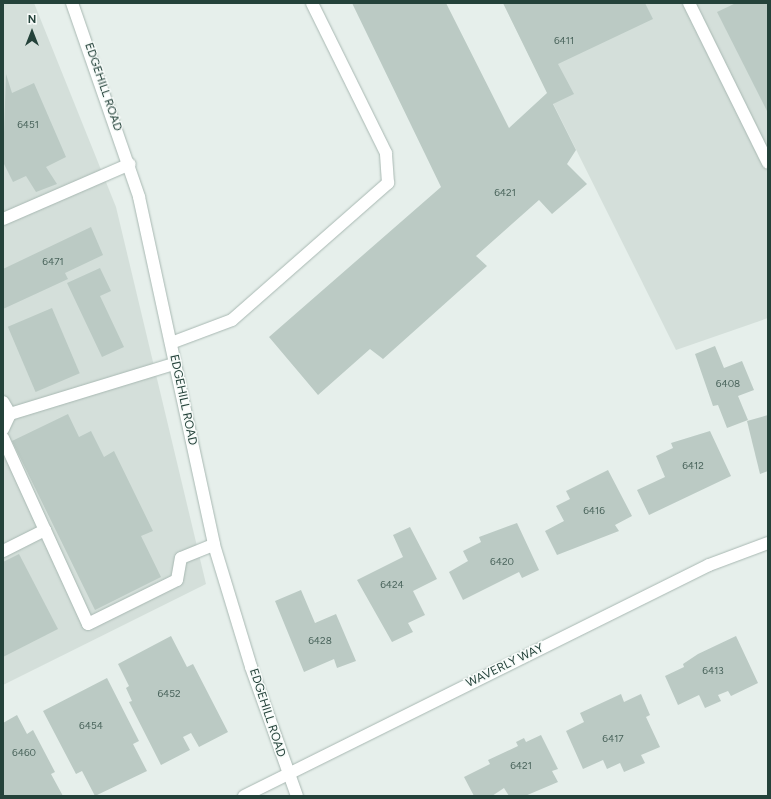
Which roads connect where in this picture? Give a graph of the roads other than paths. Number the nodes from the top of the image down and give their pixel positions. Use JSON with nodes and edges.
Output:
{"nodes":[{"id":1,"x":72,"y":3,"type":"edge"},
{"id":2,"x":312,"y":3,"type":"edge"},
{"id":3,"x":689,"y":3,"type":"edge"},
{"id":4,"x":768,"y":163,"type":"edge"},
{"id":5,"x":130,"y":164,"type":"junction"},
{"id":6,"x":3,"y":219,"type":"edge"},
{"id":7,"x":170,"y":343,"type":"junction"},
{"id":8,"x":174,"y":364,"type":"junction"},
{"id":9,"x":3,"y":402,"type":"edge"},
{"id":10,"x":10,"y":414,"type":"junction"},
{"id":11,"x":3,"y":428,"type":"edge"},
{"id":12,"x":3,"y":438,"type":"edge"},
{"id":13,"x":45,"y":530,"type":"junction"},
{"id":14,"x":768,"y":543,"type":"edge"},
{"id":15,"x":214,"y":545,"type":"junction"},
{"id":16,"x":3,"y":551,"type":"edge"},
{"id":17,"x":287,"y":774,"type":"junction"},
{"id":18,"x":244,"y":796,"type":"edge"},
{"id":19,"x":297,"y":796,"type":"edge"}],
"edges":[{"from":1,"to":5,"type":"street","name":"EDGEHILL ROAD"},
{"from":2,"to":7,"type":"street"},
{"from":3,"to":4,"type":"street"},
{"from":5,"to":6,"type":"street"},
{"from":5,"to":7,"type":"street","name":"EDGEHILL ROAD"},
{"from":7,"to":8,"type":"street","name":"EDGEHILL ROAD"},
{"from":8,"to":10,"type":"street"},
{"from":8,"to":15,"type":"street","name":"EDGEHILL ROAD"},
{"from":9,"to":10,"type":"street"},
{"from":10,"to":11,"type":"street"},
{"from":12,"to":13,"type":"street"},
{"from":13,"to":15,"type":"street"},
{"from":13,"to":16,"type":"street"},
{"from":14,"to":17,"type":"street","name":"WAVERLY WAY"},
{"from":15,"to":17,"type":"street","name":"EDGEHILL ROAD"},
{"from":17,"to":18,"type":"street","name":"WAVERLY WAY"},
{"from":17,"to":19,"type":"street","name":"EDGEHILL ROAD"}]}
